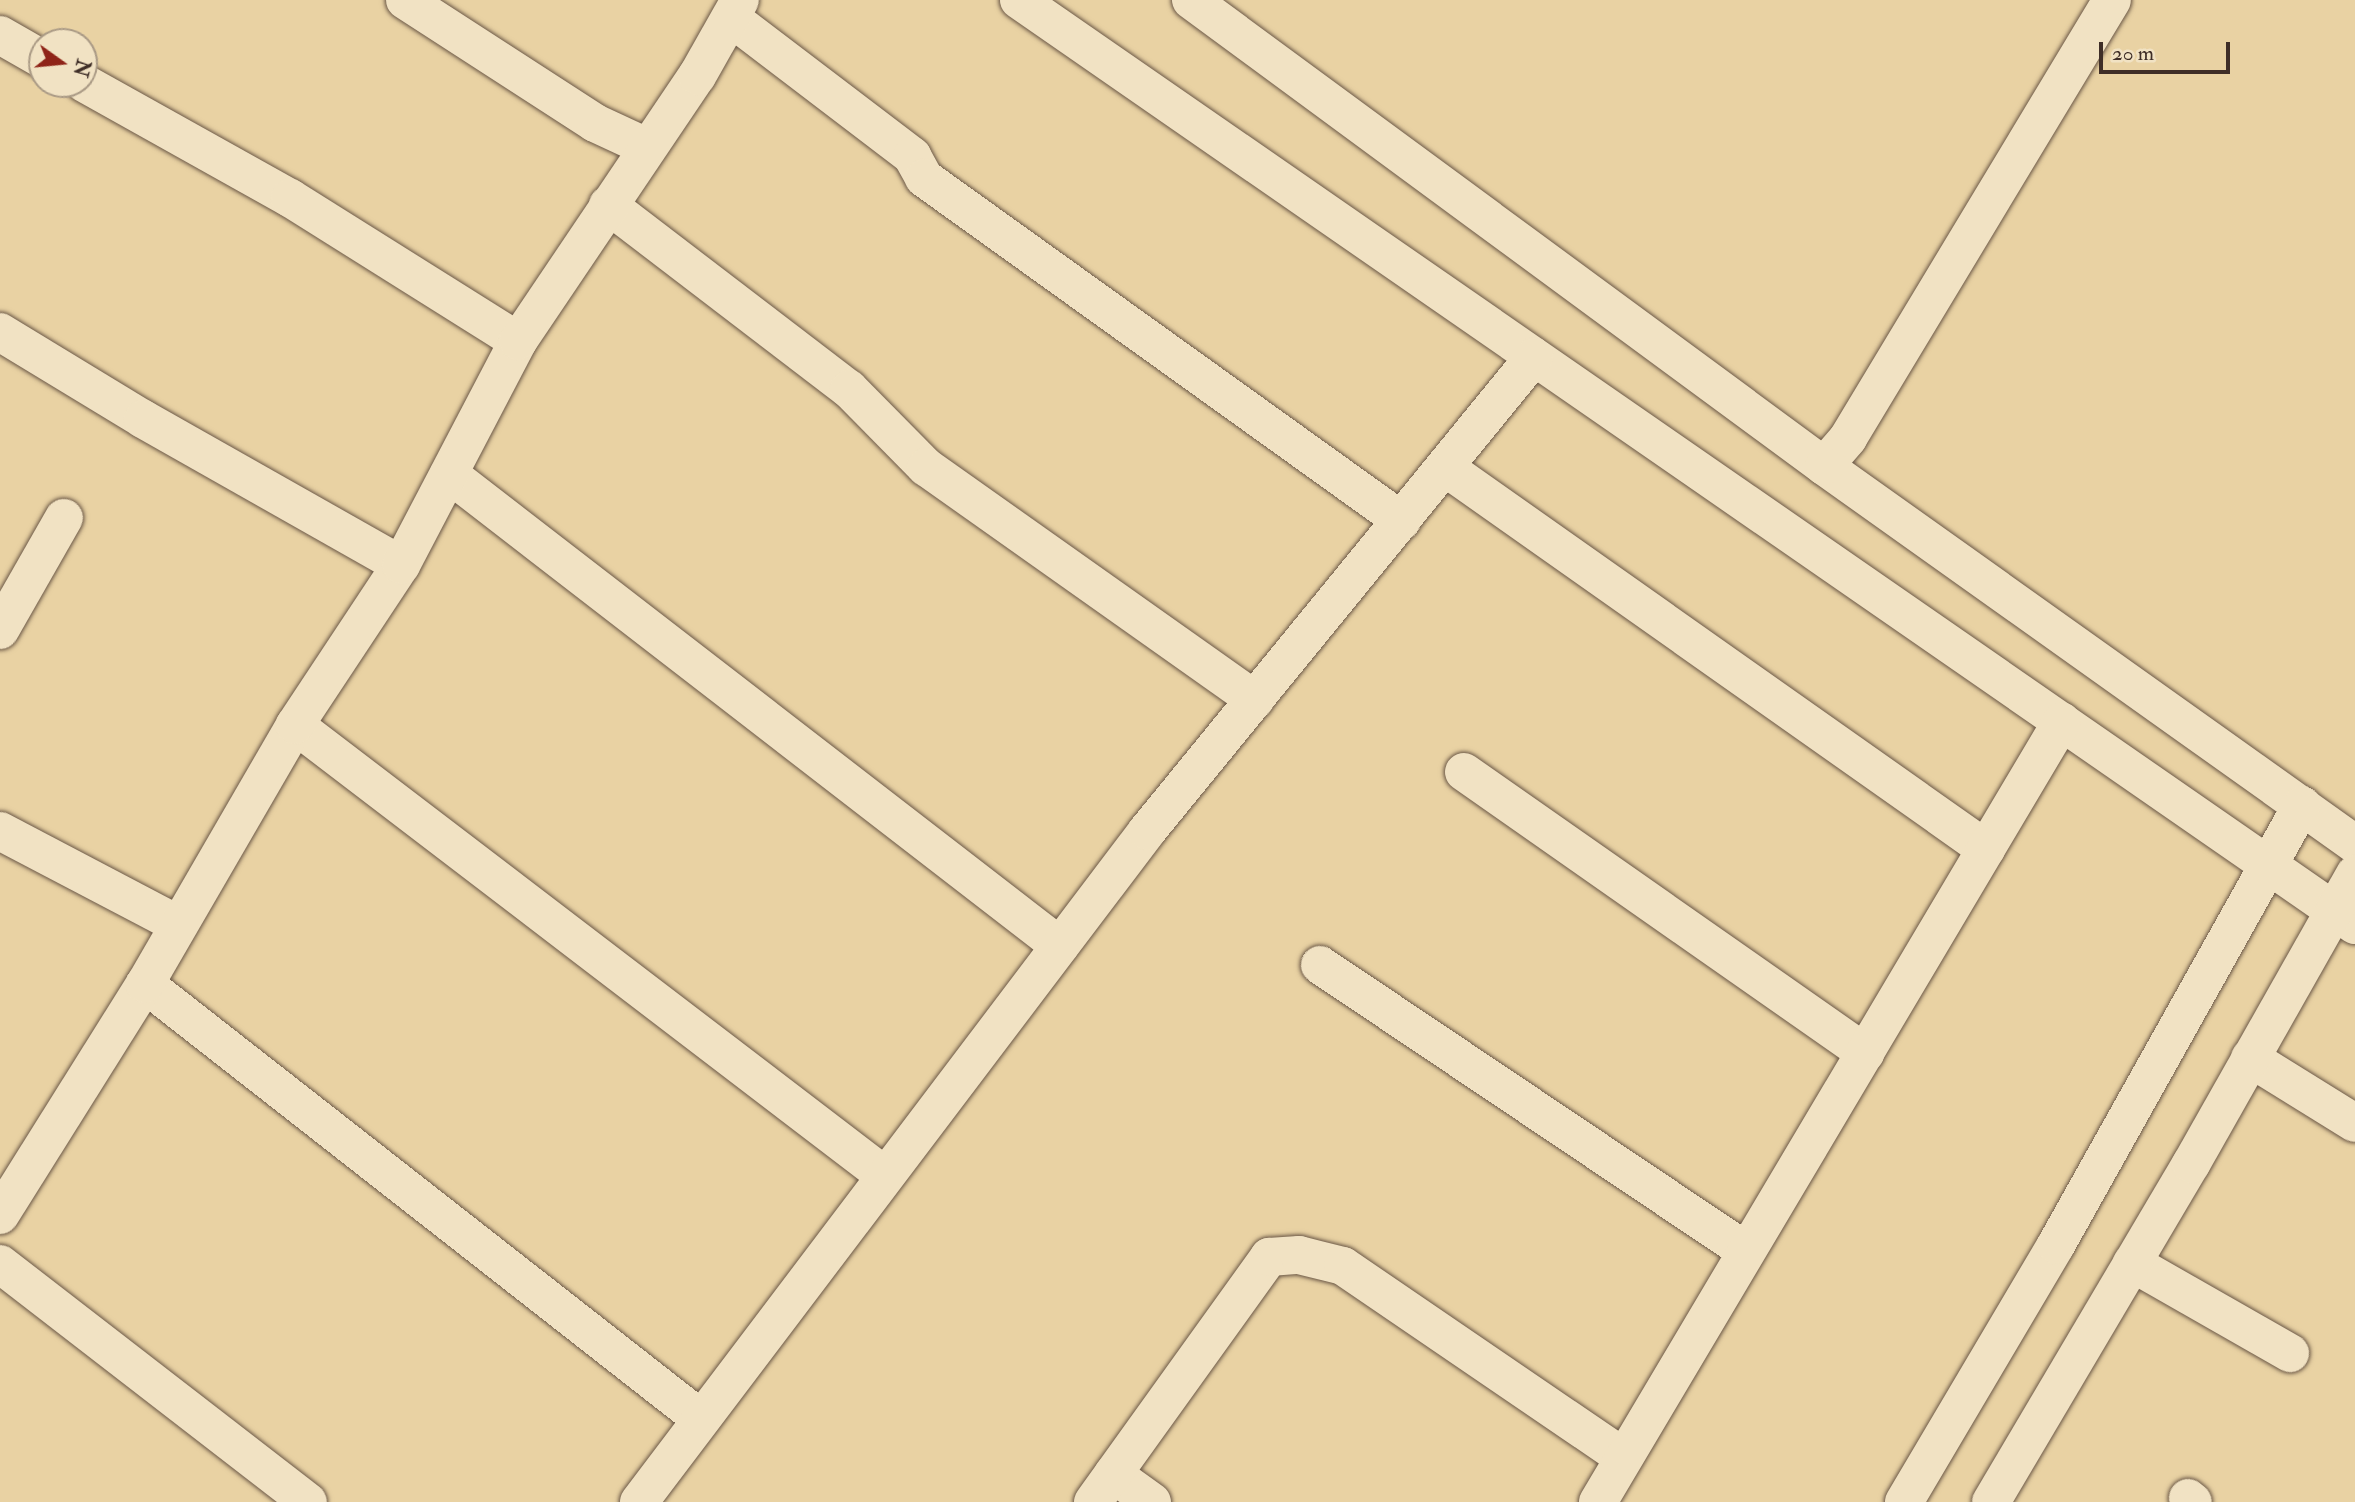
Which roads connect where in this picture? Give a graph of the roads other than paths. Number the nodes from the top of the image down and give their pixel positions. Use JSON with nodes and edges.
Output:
{"nodes":[{"id":1,"x":405,"y":0,"type":"edge"},
{"id":2,"x":1019,"y":0,"type":"edge"},
{"id":3,"x":1191,"y":0,"type":"edge"},
{"id":4,"x":2112,"y":0,"type":"edge"},
{"id":5,"x":735,"y":9,"type":"edge"},
{"id":6,"x":0,"y":35,"type":"edge"},
{"id":7,"x":28,"y":51,"type":"edge"},
{"id":8,"x":98,"y":91,"type":"edge"},
{"id":9,"x":646,"y":147,"type":"junction"},
{"id":10,"x":608,"y":205,"type":"junction"},
{"id":11,"x":0,"y":332,"type":"edge"},
{"id":12,"x":518,"y":341,"type":"junction"},
{"id":13,"x":1534,"y":356,"type":"junction"},
{"id":14,"x":1824,"y":466,"type":"junction"},
{"id":15,"x":1446,"y":468,"type":"junction"},
{"id":16,"x":449,"y":474,"type":"junction"},
{"id":17,"x":64,"y":518,"type":"dead end"},
{"id":18,"x":1402,"y":521,"type":"junction"},
{"id":19,"x":401,"y":565,"type":"junction"},
{"id":20,"x":0,"y":630,"type":"edge"},
{"id":21,"x":1255,"y":700,"type":"junction"},
{"id":22,"x":2062,"y":721,"type":"junction"},
{"id":23,"x":295,"y":725,"type":"junction"},
{"id":24,"x":1464,"y":772,"type":"dead end"},
{"id":25,"x":2302,"y":805,"type":"junction"},
{"id":26,"x":0,"y":831,"type":"edge"},
{"id":27,"x":2355,"y":844,"type":"edge"},
{"id":28,"x":1986,"y":849,"type":"junction"},
{"id":29,"x":2268,"y":864,"type":"junction"},
{"id":30,"x":2355,"y":874,"type":"edge"},
{"id":31,"x":2344,"y":917,"type":"edge"},
{"id":32,"x":177,"y":925,"type":"junction"},
{"id":33,"x":1059,"y":946,"type":"junction"},
{"id":34,"x":1320,"y":965,"type":"dead end"},
{"id":35,"x":145,"y":984,"type":"junction"},
{"id":36,"x":1865,"y":1053,"type":"junction"},
{"id":37,"x":2250,"y":1058,"type":"junction"},
{"id":38,"x":2355,"y":1123,"type":"edge"},
{"id":39,"x":884,"y":1175,"type":"junction"},
{"id":40,"x":0,"y":1215,"type":"edge"},
{"id":41,"x":1746,"y":1251,"type":"junction"},
{"id":42,"x":2132,"y":1263,"type":"junction"},
{"id":43,"x":0,"y":1264,"type":"edge"},
{"id":44,"x":2290,"y":1353,"type":"dead end"},
{"id":45,"x":701,"y":1419,"type":"junction"},
{"id":46,"x":1623,"y":1457,"type":"junction"},
{"id":47,"x":1103,"y":1488,"type":"edge"},
{"id":48,"x":308,"y":1502,"type":"edge"},
{"id":49,"x":639,"y":1502,"type":"edge"},
{"id":50,"x":1153,"y":1502,"type":"edge"},
{"id":51,"x":1598,"y":1502,"type":"edge"},
{"id":52,"x":1904,"y":1502,"type":"edge"},
{"id":53,"x":1991,"y":1502,"type":"edge"}],
"edges":[{"from":1,"to":9,"type":"street"},
{"from":2,"to":13,"type":"street"},
{"from":3,"to":14,"type":"street"},
{"from":4,"to":14,"type":"street"},
{"from":5,"to":9,"type":"street"},
{"from":5,"to":18,"type":"street"},
{"from":6,"to":7,"type":"street"},
{"from":8,"to":12,"type":"street"},
{"from":9,"to":10,"type":"street"},
{"from":10,"to":12,"type":"street"},
{"from":10,"to":21,"type":"street"},
{"from":11,"to":19,"type":"street"},
{"from":12,"to":16,"type":"street"},
{"from":13,"to":15,"type":"street"},
{"from":13,"to":22,"type":"street"},
{"from":14,"to":25,"type":"street"},
{"from":15,"to":18,"type":"street"},
{"from":15,"to":28,"type":"street"},
{"from":16,"to":19,"type":"street"},
{"from":16,"to":33,"type":"street"},
{"from":17,"to":20,"type":"street"},
{"from":18,"to":21,"type":"street"},
{"from":19,"to":23,"type":"street"},
{"from":21,"to":33,"type":"street"},
{"from":22,"to":28,"type":"street"},
{"from":22,"to":29,"type":"street"},
{"from":23,"to":32,"type":"street"},
{"from":23,"to":39,"type":"street"},
{"from":24,"to":36,"type":"street"},
{"from":25,"to":27,"type":"street"},
{"from":25,"to":29,"type":"street"},
{"from":26,"to":32,"type":"street"},
{"from":28,"to":36,"type":"street"},
{"from":29,"to":31,"type":"street"},
{"from":29,"to":52,"type":"street"},
{"from":30,"to":31,"type":"street"},
{"from":31,"to":37,"type":"street"},
{"from":32,"to":35,"type":"street"},
{"from":33,"to":39,"type":"street"},
{"from":34,"to":41,"type":"street"},
{"from":35,"to":40,"type":"street"},
{"from":35,"to":45,"type":"street"},
{"from":36,"to":41,"type":"street"},
{"from":37,"to":38,"type":"street"},
{"from":37,"to":42,"type":"street"},
{"from":39,"to":45,"type":"street"},
{"from":41,"to":46,"type":"street"},
{"from":42,"to":44,"type":"street"},
{"from":42,"to":53,"type":"street"},
{"from":43,"to":48,"type":"street"},
{"from":45,"to":49,"type":"street"},
{"from":46,"to":47,"type":"street"},
{"from":46,"to":51,"type":"street"},
{"from":47,"to":50,"type":"street"}]}
